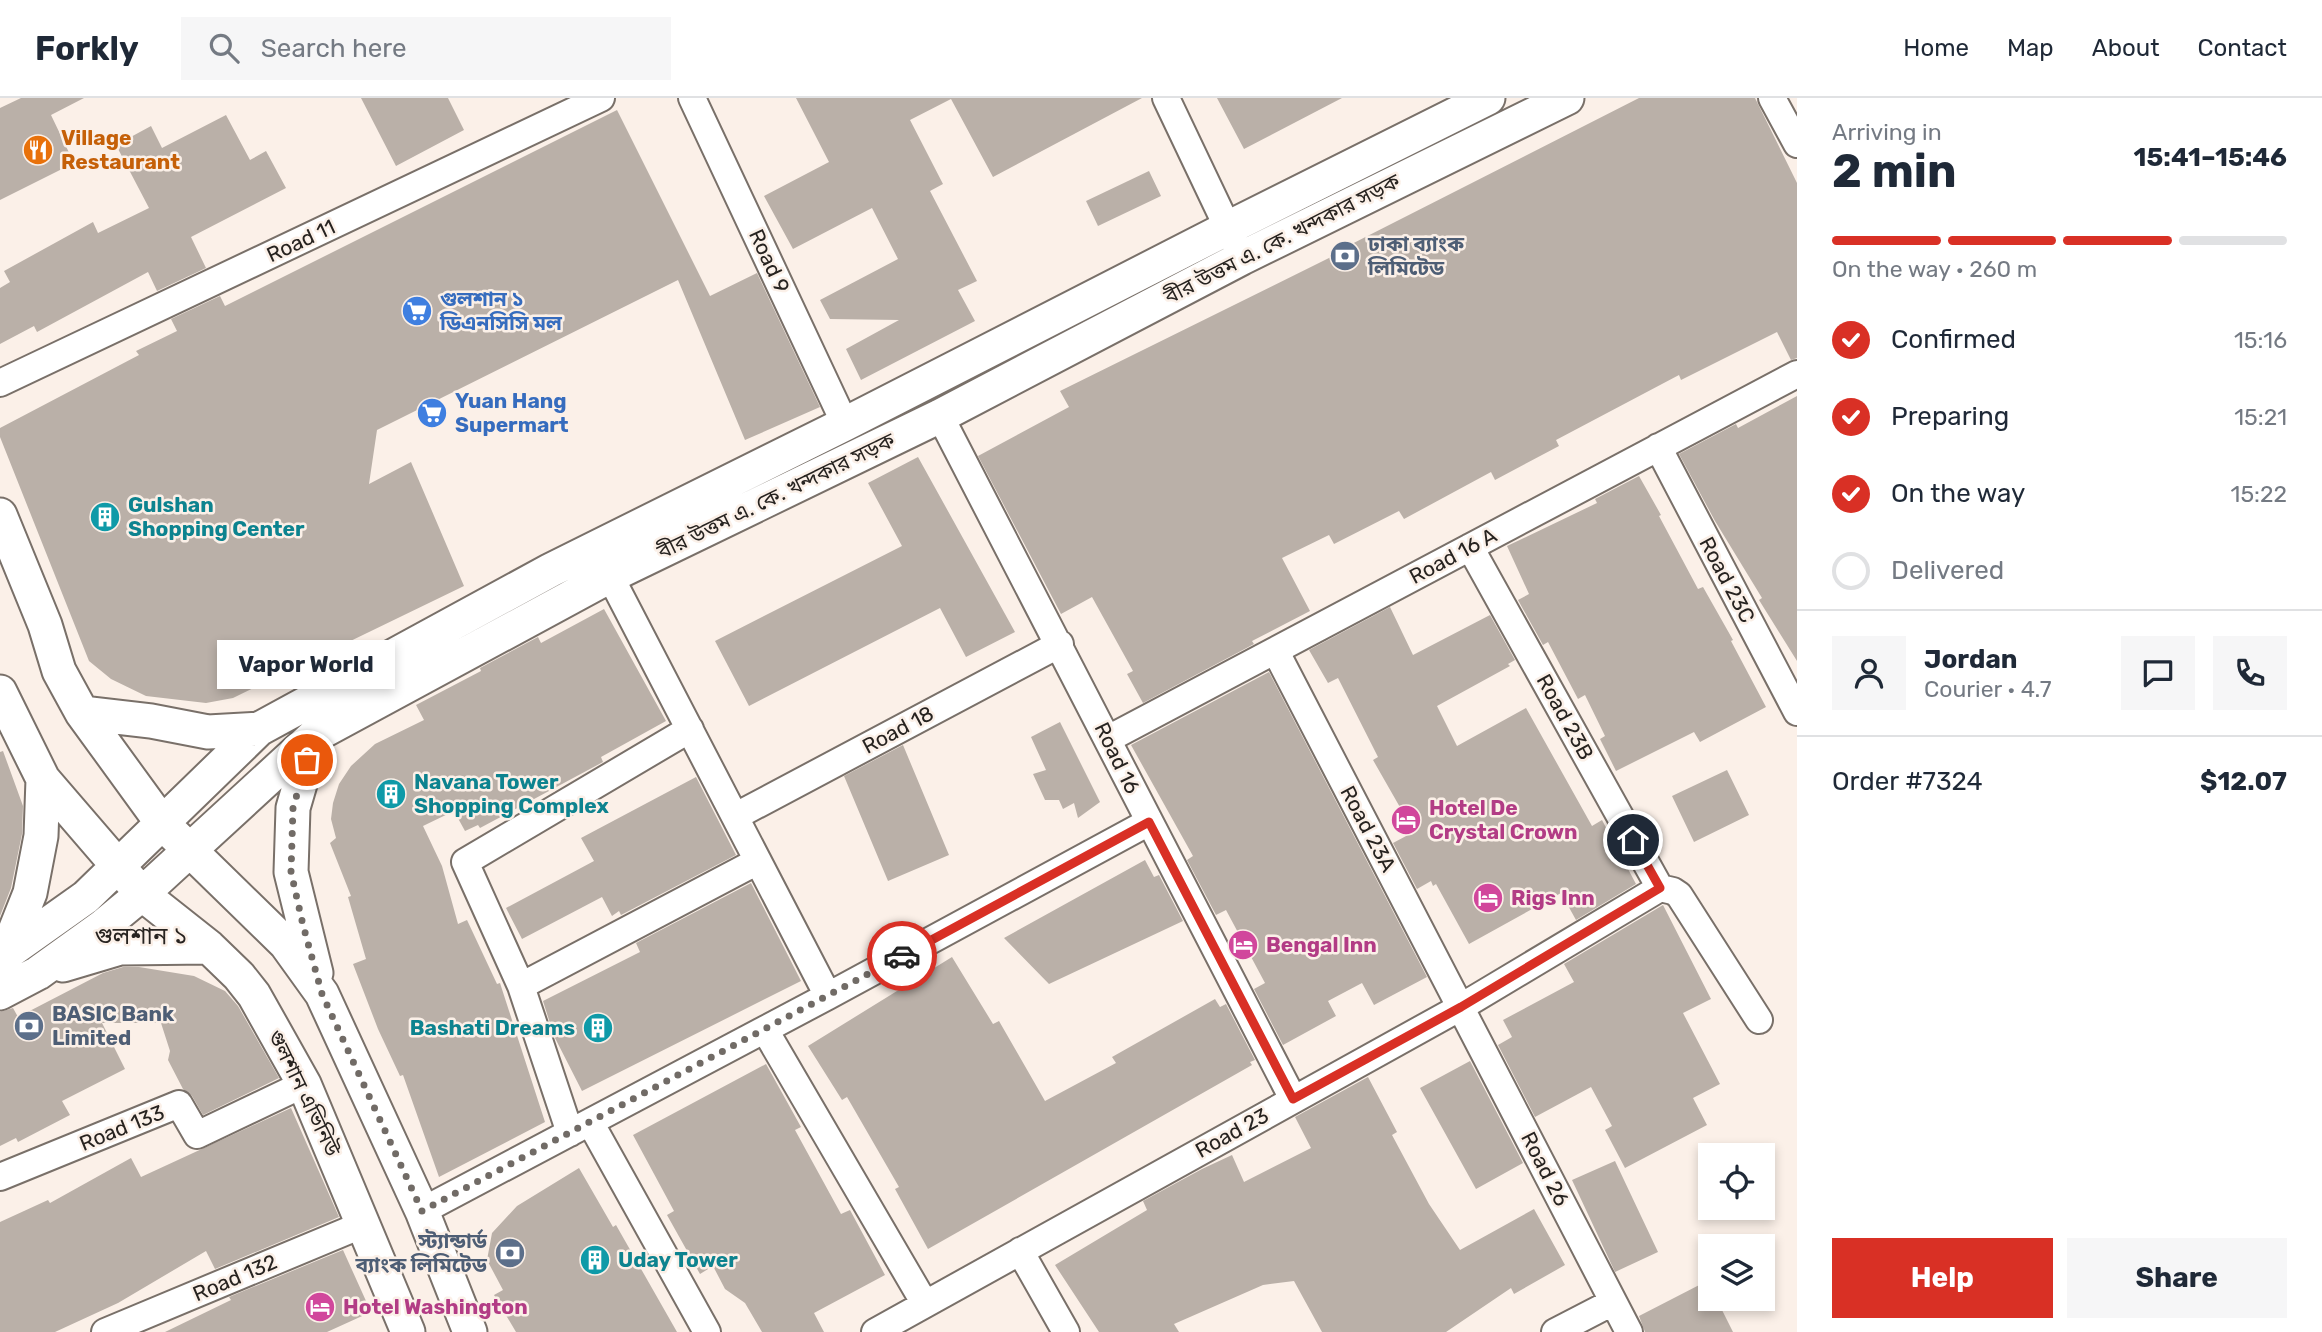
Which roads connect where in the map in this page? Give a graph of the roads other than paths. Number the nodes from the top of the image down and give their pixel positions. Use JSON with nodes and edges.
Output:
{"nodes":[{"id":1,"x":601,"y":98,"type":"edge"},
{"id":2,"x":692,"y":98,"type":"edge"},
{"id":3,"x":1166,"y":98,"type":"edge"},
{"id":4,"x":1488,"y":98,"type":"edge"},
{"id":5,"x":1567,"y":98,"type":"edge"},
{"id":6,"x":1772,"y":98,"type":"edge"},
{"id":7,"x":1797,"y":144,"type":"edge"},
{"id":8,"x":1235,"y":243,"type":"junction"},
{"id":9,"x":1797,"y":374,"type":"edge"},
{"id":10,"x":0,"y":383,"type":"edge"},
{"id":11,"x":940,"y":416,"type":"junction"},
{"id":12,"x":845,"y":424,"type":"junction"},
{"id":13,"x":1658,"y":447,"type":"junction"},
{"id":14,"x":0,"y":515,"type":"edge"},
{"id":15,"x":1470,"y":547,"type":"junction"},
{"id":16,"x":610,"y":576,"type":"junction"},
{"id":17,"x":1060,"y":644,"type":"junction"},
{"id":18,"x":1276,"y":652,"type":"junction"},
{"id":19,"x":0,"y":692,"type":"edge"},
{"id":20,"x":1797,"y":712,"type":"edge"},
{"id":21,"x":82,"y":713,"type":"junction"},
{"id":22,"x":259,"y":729,"type":"junction"},
{"id":23,"x":690,"y":729,"type":"junction"},
{"id":24,"x":314,"y":736,"type":"junction"},
{"id":25,"x":1108,"y":739,"type":"junction"},
{"id":26,"x":43,"y":779,"type":"junction"},
{"id":27,"x":736,"y":816,"type":"junction"},
{"id":28,"x":1149,"y":822,"type":"junction"},
{"id":29,"x":162,"y":823,"type":"junction"},
{"id":30,"x":188,"y":851,"type":"junction"},
{"id":31,"x":758,"y":861,"type":"junction"},
{"id":32,"x":118,"y":866,"type":"junction"},
{"id":33,"x":1660,"y":888,"type":"junction"},
{"id":34,"x":142,"y":894,"type":"junction"},
{"id":35,"x":209,"y":947,"type":"junction"},
{"id":36,"x":3,"y":957,"type":"edge"},
{"id":37,"x":38,"y":973,"type":"junction"},
{"id":38,"x":521,"y":986,"type":"junction"},
{"id":39,"x":0,"y":993,"type":"edge"},
{"id":40,"x":322,"y":994,"type":"junction"},
{"id":41,"x":828,"y":996,"type":"junction"},
{"id":42,"x":1461,"y":1007,"type":"junction"},
{"id":43,"x":1759,"y":1020,"type":"dead end"},
{"id":44,"x":765,"y":1030,"type":"junction"},
{"id":45,"x":304,"y":1084,"type":"junction"},
{"id":46,"x":1293,"y":1099,"type":"junction"},
{"id":47,"x":580,"y":1127,"type":"junction"},
{"id":48,"x":0,"y":1177,"type":"edge"},
{"id":49,"x":422,"y":1211,"type":"junction"},
{"id":50,"x":364,"y":1224,"type":"junction"},
{"id":51,"x":1020,"y":1251,"type":"junction"},
{"id":52,"x":1613,"y":1302,"type":"junction"},
{"id":53,"x":925,"y":1304,"type":"junction"},
{"id":54,"x":106,"y":1332,"type":"edge"},
{"id":55,"x":408,"y":1332,"type":"edge"},
{"id":56,"x":470,"y":1332,"type":"edge"},
{"id":57,"x":707,"y":1332,"type":"edge"},
{"id":58,"x":875,"y":1332,"type":"edge"},
{"id":59,"x":1066,"y":1332,"type":"edge"},
{"id":60,"x":1555,"y":1332,"type":"edge"},
{"id":61,"x":1629,"y":1332,"type":"edge"}],
"edges":[{"from":1,"to":10,"type":"street","name":"Road 11"},
{"from":2,"to":12,"type":"street","name":"Road 9"},
{"from":3,"to":8,"type":"street"},
{"from":4,"to":8,"type":"main road","name":"বীর উত্তম এ. কে. খন্দকার সড়ক"},
{"from":5,"to":8,"type":"main road","name":"বীর উত্তম এ. কে. খন্দকার সড়ক"},
{"from":6,"to":7,"type":"street"},
{"from":8,"to":11,"type":"main road","name":"বীর উত্তম এ. কে. খন্দকার সড়ক"},
{"from":8,"to":12,"type":"main road","name":"বীর উত্তম এ. কে. খন্দকার সড়ক"},
{"from":9,"to":13,"type":"street","name":"Road 16 A"},
{"from":11,"to":16,"type":"main road","name":"বীর উত্তম এ. কে. খন্দকার সড়ক"},
{"from":11,"to":17,"type":"street","name":"Road 16"},
{"from":12,"to":22,"type":"main road","name":"বীর উত্তম এ. কে. খন্দকার সড়ক"},
{"from":13,"to":15,"type":"street","name":"Road 16 A"},
{"from":13,"to":20,"type":"street","name":"Road 23C"},
{"from":14,"to":21,"type":"main road"},
{"from":15,"to":18,"type":"street","name":"Road 16 A"},
{"from":15,"to":33,"type":"street","name":"Road 23B"},
{"from":16,"to":23,"type":"street"},
{"from":16,"to":24,"type":"main road","name":"বীর উত্তম এ. কে. খন্দকার সড়ক"},
{"from":17,"to":25,"type":"street","name":"Road 16"},
{"from":17,"to":27,"type":"street","name":"Road 18"},
{"from":18,"to":25,"type":"street","name":"Road 16 A"},
{"from":18,"to":42,"type":"street","name":"Road 23A"},
{"from":19,"to":26,"type":"main road"},
{"from":21,"to":22,"type":"main road"},
{"from":21,"to":29,"type":"main road"},
{"from":22,"to":29,"type":"main road","name":"বীর উত্তম এ. কে. খন্দকার সড়ক"},
{"from":23,"to":27,"type":"street"},
{"from":23,"to":38,"type":"street"},
{"from":24,"to":30,"type":"main road","name":"বীর উত্তম এ. কে. খন্দকার সড়ক"},
{"from":24,"to":40,"type":"main road"},
{"from":25,"to":28,"type":"street","name":"Road 16"},
{"from":26,"to":32,"type":"main road","name":"গুলশান এভিনিউ"},
{"from":26,"to":36,"type":"main road"},
{"from":27,"to":31,"type":"street"},
{"from":28,"to":41,"type":"street"},
{"from":28,"to":46,"type":"street","name":"Road 16"},
{"from":29,"to":30,"type":"main road"},
{"from":29,"to":32,"type":"main road","name":"বীর উত্তম এ. কে. খন্দকার সড়ক"},
{"from":30,"to":34,"type":"main road","name":"বীর উত্তম এ. কে. খন্দকার সড়ক"},
{"from":30,"to":40,"type":"main road"},
{"from":31,"to":38,"type":"street"},
{"from":31,"to":41,"type":"street"},
{"from":32,"to":34,"type":"main road","name":"গুলশান এভিনিউ"},
{"from":32,"to":36,"type":"main road","name":"বীর উত্তম এ. কে. খন্দকার সড়ক"},
{"from":33,"to":42,"type":"street","name":"Road 23"},
{"from":33,"to":43,"type":"street"},
{"from":34,"to":35,"type":"main road","name":"গুলশান এভিনিউ"},
{"from":34,"to":37,"type":"main road","name":"বীর উত্তম এ. কে. খন্দকার সড়ক"},
{"from":35,"to":37,"type":"main road"},
{"from":35,"to":45,"type":"main road","name":"গুলশান এভিনিউ"},
{"from":37,"to":39,"type":"main road"},
{"from":38,"to":47,"type":"street"},
{"from":40,"to":49,"type":"main road"},
{"from":41,"to":44,"type":"street"},
{"from":42,"to":46,"type":"street","name":"Road 23"},
{"from":42,"to":52,"type":"street","name":"Road 26"},
{"from":44,"to":47,"type":"street"},
{"from":44,"to":53,"type":"street"},
{"from":45,"to":48,"type":"street","name":"Road 133"},
{"from":45,"to":50,"type":"main road","name":"গুলশান এভিনিউ"},
{"from":46,"to":51,"type":"street","name":"Road 23"},
{"from":47,"to":49,"type":"street"},
{"from":47,"to":57,"type":"street"},
{"from":49,"to":56,"type":"main road"},
{"from":50,"to":54,"type":"street","name":"Road 132"},
{"from":50,"to":55,"type":"main road","name":"গুলশান এভিনিউ"},
{"from":51,"to":53,"type":"street","name":"Road 23"},
{"from":51,"to":59,"type":"street"},
{"from":52,"to":60,"type":"street"},
{"from":52,"to":61,"type":"street","name":"Road 26"},
{"from":53,"to":58,"type":"street","name":"Road 23"}]}
